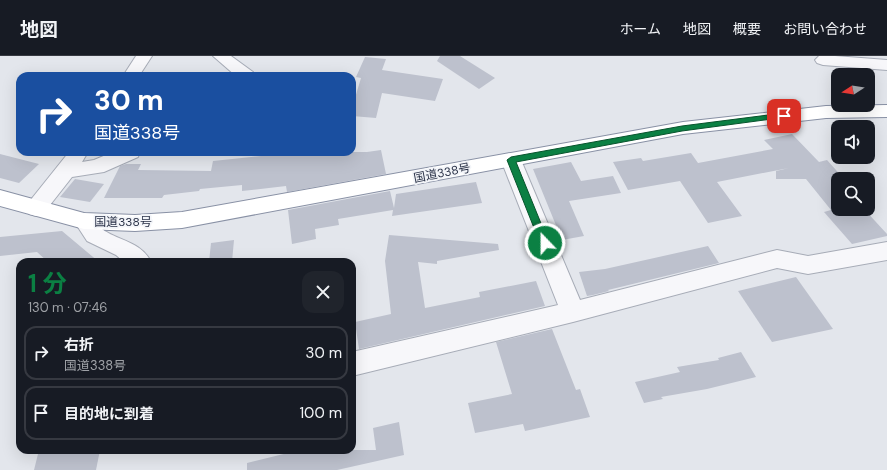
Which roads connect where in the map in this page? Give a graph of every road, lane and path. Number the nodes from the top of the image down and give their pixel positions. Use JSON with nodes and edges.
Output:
{"nodes":[{"id":1,"x":144,"y":56,"type":"edge"},
{"id":2,"x":221,"y":56,"type":"edge"},
{"id":3,"x":823,"y":60,"type":"dead end"},
{"id":4,"x":887,"y":65,"type":"edge"},
{"id":5,"x":133,"y":72,"type":"edge"},
{"id":6,"x":242,"y":72,"type":"edge"},
{"id":7,"x":887,"y":111,"type":"edge"},
{"id":8,"x":76,"y":156,"type":"edge"},
{"id":9,"x":122,"y":156,"type":"edge"},
{"id":10,"x":511,"y":160,"type":"junction"},
{"id":11,"x":66,"y":171,"type":"junction"},
{"id":12,"x":0,"y":198,"type":"edge"},
{"id":13,"x":36,"y":208,"type":"junction"},
{"id":14,"x":84,"y":221,"type":"junction"},
{"id":15,"x":887,"y":251,"type":"edge"},
{"id":16,"x":135,"y":258,"type":"edge"},
{"id":17,"x":573,"y":312,"type":"junction"},
{"id":18,"x":356,"y":363,"type":"edge"}],
"edges":[{"from":1,"to":5,"type":"street"},
{"from":2,"to":6,"type":"street"},
{"from":3,"to":4,"type":"street"},
{"from":7,"to":10,"type":"highway","name":"国道338号"},
{"from":8,"to":11,"type":"street"},
{"from":9,"to":11,"type":"street"},
{"from":10,"to":14,"type":"highway","name":"国道338号"},
{"from":10,"to":17,"type":"street"},
{"from":11,"to":13,"type":"street"},
{"from":12,"to":13,"type":"highway","name":"国道338号"},
{"from":13,"to":14,"type":"highway","name":"国道338号"},
{"from":14,"to":16,"type":"street"},
{"from":15,"to":17,"type":"street"},
{"from":17,"to":18,"type":"street"}]}
